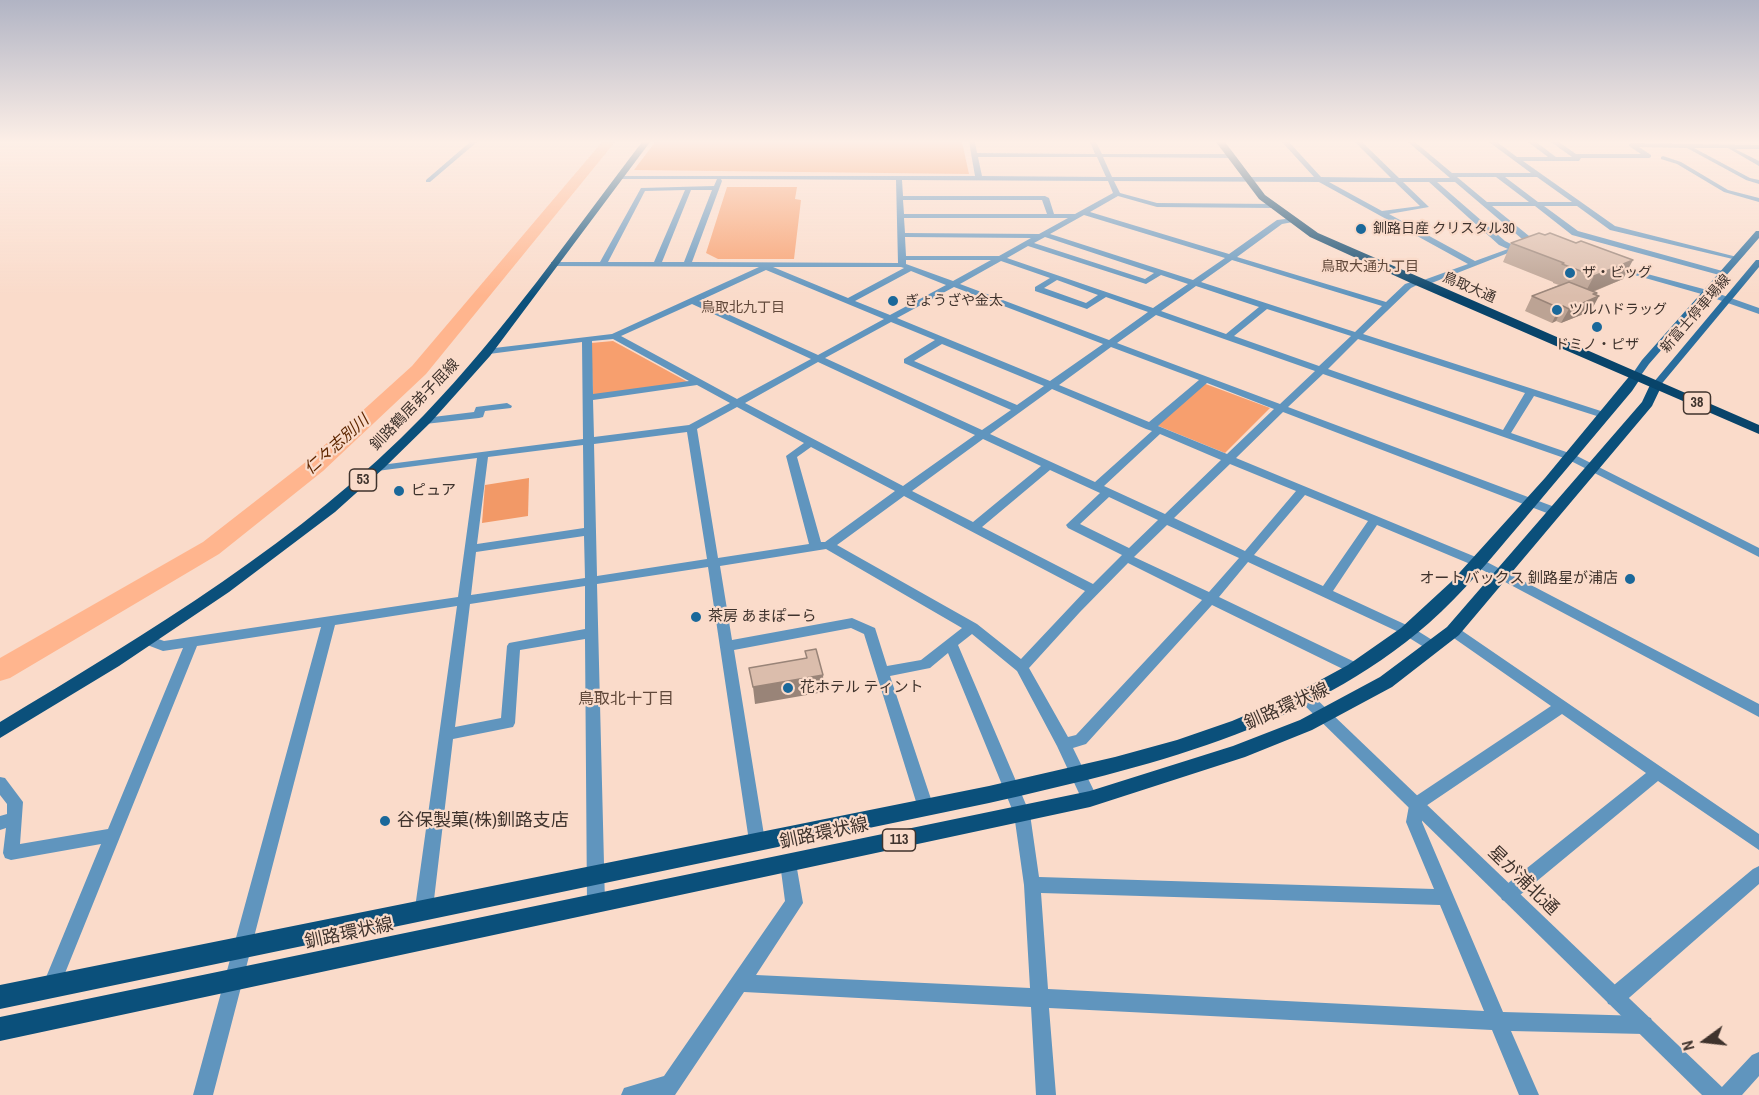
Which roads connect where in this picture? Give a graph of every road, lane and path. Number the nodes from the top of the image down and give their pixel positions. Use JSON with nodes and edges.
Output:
{"nodes":[{"id":1,"x":608,"y":193,"type":"edge"},
{"id":2,"x":641,"y":193,"type":"edge"},
{"id":3,"x":687,"y":193,"type":"edge"},
{"id":4,"x":714,"y":193,"type":"edge"},
{"id":5,"x":900,"y":193,"type":"edge"},
{"id":6,"x":1259,"y":193,"type":"edge"},
{"id":7,"x":1345,"y":193,"type":"edge"},
{"id":8,"x":1410,"y":193,"type":"edge"},
{"id":9,"x":1446,"y":193,"type":"edge"},
{"id":10,"x":1472,"y":193,"type":"edge"},
{"id":11,"x":1522,"y":193,"type":"edge"},
{"id":12,"x":1562,"y":193,"type":"edge"},
{"id":13,"x":1734,"y":193,"type":"edge"},
{"id":14,"x":1117,"y":194,"type":"joint"},
{"id":15,"x":900,"y":198,"type":"junction"},
{"id":16,"x":1759,"y":200,"type":"edge"},
{"id":17,"x":1485,"y":204,"type":"junction"},
{"id":18,"x":1536,"y":204,"type":"junction"},
{"id":19,"x":1577,"y":204,"type":"junction"},
{"id":20,"x":1273,"y":206,"type":"junction"},
{"id":21,"x":1382,"y":213,"type":"junction"},
{"id":22,"x":1078,"y":214,"type":"junction"},
{"id":23,"x":901,"y":216,"type":"junction"},
{"id":24,"x":1052,"y":216,"type":"junction"},
{"id":25,"x":1290,"y":220,"type":"junction"},
{"id":26,"x":1613,"y":228,"type":"junction"},
{"id":27,"x":1759,"y":233,"type":"edge"},
{"id":28,"x":901,"y":235,"type":"junction"},
{"id":29,"x":1041,"y":235,"type":"junction"},
{"id":30,"x":1531,"y":242,"type":"junction"},
{"id":31,"x":1028,"y":243,"type":"junction"},
{"id":32,"x":1597,"y":243,"type":"junction"},
{"id":33,"x":1552,"y":248,"type":"edge"},
{"id":34,"x":1515,"y":249,"type":"junction"},
{"id":35,"x":1231,"y":257,"type":"junction"},
{"id":36,"x":1000,"y":258,"type":"junction"},
{"id":37,"x":1737,"y":258,"type":"junction"},
{"id":38,"x":1759,"y":262,"type":"edge"},
{"id":39,"x":1605,"y":263,"type":"edge"},
{"id":40,"x":554,"y":264,"type":"junction"},
{"id":41,"x":603,"y":264,"type":"junction"},
{"id":42,"x":657,"y":264,"type":"junction"},
{"id":43,"x":687,"y":264,"type":"junction"},
{"id":44,"x":905,"y":264,"type":"junction"},
{"id":45,"x":1473,"y":264,"type":"junction"},
{"id":46,"x":766,"y":265,"type":"junction"},
{"id":47,"x":1161,"y":272,"type":"junction"},
{"id":48,"x":1723,"y":274,"type":"junction"},
{"id":49,"x":1056,"y":277,"type":"junction"},
{"id":50,"x":1195,"y":283,"type":"junction"},
{"id":51,"x":1419,"y":283,"type":"junction"},
{"id":52,"x":953,"y":284,"type":"junction"},
{"id":53,"x":1708,"y":293,"type":"junction"},
{"id":54,"x":1105,"y":294,"type":"junction"},
{"id":55,"x":1726,"y":299,"type":"junction"},
{"id":56,"x":693,"y":301,"type":"junction"},
{"id":57,"x":848,"y":301,"type":"junction"},
{"id":58,"x":1387,"y":305,"type":"junction"},
{"id":59,"x":1265,"y":306,"type":"junction"},
{"id":60,"x":1759,"y":311,"type":"edge"},
{"id":61,"x":1155,"y":312,"type":"junction"},
{"id":62,"x":890,"y":319,"type":"junction"},
{"id":63,"x":1354,"y":335,"type":"junction"},
{"id":64,"x":614,"y":336,"type":"junction"},
{"id":65,"x":1228,"y":337,"type":"junction"},
{"id":66,"x":942,"y":340,"type":"junction"},
{"id":67,"x":587,"y":341,"type":"junction"},
{"id":68,"x":1111,"y":343,"type":"junction"},
{"id":69,"x":489,"y":351,"type":"junction"},
{"id":70,"x":818,"y":358,"type":"junction"},
{"id":71,"x":1321,"y":369,"type":"junction"},
{"id":72,"x":1636,"y":376,"type":"junction"},
{"id":73,"x":1206,"y":379,"type":"junction"},
{"id":74,"x":699,"y":382,"type":"junction"},
{"id":75,"x":1656,"y":385,"type":"junction"},
{"id":76,"x":1050,"y":386,"type":"junction"},
{"id":77,"x":1531,"y":392,"type":"junction"},
{"id":78,"x":588,"y":398,"type":"junction"},
{"id":79,"x":737,"y":403,"type":"junction"},
{"id":80,"x":507,"y":406,"type":"dead end"},
{"id":81,"x":1282,"y":408,"type":"junction"},
{"id":82,"x":1018,"y":409,"type":"junction"},
{"id":83,"x":1603,"y":415,"type":"junction"},
{"id":84,"x":425,"y":421,"type":"junction"},
{"id":85,"x":692,"y":428,"type":"junction"},
{"id":86,"x":1155,"y":429,"type":"junction"},
{"id":87,"x":1759,"y":430,"type":"edge"},
{"id":88,"x":1505,"y":434,"type":"junction"},
{"id":89,"x":982,"y":436,"type":"junction"},
{"id":90,"x":588,"y":441,"type":"junction"},
{"id":91,"x":811,"y":443,"type":"junction"},
{"id":92,"x":483,"y":455,"type":"junction"},
{"id":93,"x":1571,"y":457,"type":"junction"},
{"id":94,"x":1228,"y":459,"type":"junction"},
{"id":95,"x":1048,"y":466,"type":"junction"},
{"id":96,"x":377,"y":468,"type":"junction"},
{"id":97,"x":1592,"y":469,"type":"junction"},
{"id":98,"x":1101,"y":490,"type":"junction"},
{"id":99,"x":1303,"y":490,"type":"junction"},
{"id":100,"x":905,"y":491,"type":"junction"},
{"id":101,"x":1533,"y":501,"type":"junction"},
{"id":102,"x":1556,"y":512,"type":"junction"},
{"id":103,"x":1165,"y":520,"type":"junction"},
{"id":104,"x":1375,"y":520,"type":"junction"},
{"id":105,"x":974,"y":527,"type":"junction"},
{"id":106,"x":590,"y":531,"type":"junction"},
{"id":107,"x":822,"y":546,"type":"junction"},
{"id":108,"x":471,"y":549,"type":"junction"},
{"id":109,"x":1759,"y":553,"type":"edge"},
{"id":110,"x":1129,"y":556,"type":"junction"},
{"id":111,"x":1246,"y":556,"type":"junction"},
{"id":112,"x":713,"y":563,"type":"junction"},
{"id":113,"x":1479,"y":563,"type":"junction"},
{"id":114,"x":1503,"y":574,"type":"junction"},
{"id":115,"x":591,"y":581,"type":"junction"},
{"id":116,"x":1094,"y":590,"type":"junction"},
{"id":117,"x":1325,"y":593,"type":"junction"},
{"id":118,"x":1211,"y":598,"type":"junction"},
{"id":119,"x":465,"y":600,"type":"junction"},
{"id":120,"x":329,"y":621,"type":"junction"},
{"id":121,"x":972,"y":627,"type":"junction"},
{"id":122,"x":1408,"y":631,"type":"junction"},
{"id":123,"x":1453,"y":631,"type":"junction"},
{"id":124,"x":592,"y":633,"type":"junction"},
{"id":125,"x":147,"y":640,"type":"junction"},
{"id":126,"x":192,"y":642,"type":"junction"},
{"id":127,"x":951,"y":644,"type":"junction"},
{"id":128,"x":726,"y":646,"type":"junction"},
{"id":129,"x":1432,"y":646,"type":"junction"},
{"id":130,"x":1022,"y":667,"type":"junction"},
{"id":131,"x":1354,"y":668,"type":"junction"},
{"id":132,"x":882,"y":672,"type":"junction"},
{"id":133,"x":1304,"y":696,"type":"junction"},
{"id":134,"x":1562,"y":706,"type":"junction"},
{"id":135,"x":1759,"y":711,"type":"edge"},
{"id":136,"x":1325,"y":715,"type":"junction"},
{"id":137,"x":0,"y":731,"type":"edge"},
{"id":138,"x":448,"y":734,"type":"junction"},
{"id":139,"x":1064,"y":744,"type":"junction"},
{"id":140,"x":1658,"y":772,"type":"junction"},
{"id":141,"x":1079,"y":775,"type":"junction"},
{"id":142,"x":0,"y":783,"type":"edge"},
{"id":143,"x":1011,"y":789,"type":"junction"},
{"id":144,"x":1090,"y":800,"type":"junction"},
{"id":145,"x":1416,"y":805,"type":"junction"},
{"id":146,"x":926,"y":808,"type":"junction"},
{"id":147,"x":1022,"y":814,"type":"junction"},
{"id":148,"x":8,"y":820,"type":"edge"},
{"id":149,"x":114,"y":834,"type":"junction"},
{"id":150,"x":757,"y":841,"type":"junction"},
{"id":151,"x":1759,"y":843,"type":"edge"},
{"id":152,"x":788,"y":863,"type":"junction"},
{"id":153,"x":1759,"y":874,"type":"edge"},
{"id":154,"x":596,"y":875,"type":"junction"},
{"id":155,"x":1032,"y":885,"type":"junction"},
{"id":156,"x":1508,"y":894,"type":"junction"},
{"id":157,"x":1446,"y":897,"type":"junction"},
{"id":158,"x":596,"y":904,"type":"junction"},
{"id":159,"x":424,"y":908,"type":"junction"},
{"id":160,"x":242,"y":948,"type":"junction"},
{"id":161,"x":233,"y":980,"type":"junction"},
{"id":162,"x":738,"y":983,"type":"junction"},
{"id":163,"x":51,"y":987,"type":"junction"},
{"id":164,"x":0,"y":997,"type":"edge"},
{"id":165,"x":1039,"y":997,"type":"junction"},
{"id":166,"x":1615,"y":997,"type":"junction"},
{"id":167,"x":1499,"y":1021,"type":"junction"},
{"id":168,"x":1644,"y":1025,"type":"junction"},
{"id":169,"x":0,"y":1029,"type":"edge"},
{"id":170,"x":1759,"y":1062,"type":"edge"},
{"id":171,"x":666,"y":1090,"type":"edge"},
{"id":172,"x":203,"y":1095,"type":"edge"},
{"id":173,"x":631,"y":1095,"type":"edge"},
{"id":174,"x":1046,"y":1095,"type":"edge"},
{"id":175,"x":1529,"y":1095,"type":"edge"},
{"id":176,"x":1716,"y":1095,"type":"edge"},
{"id":177,"x":1728,"y":1095,"type":"edge"}],
"edges":[{"from":1,"to":40,"type":"main road","name":"釧路鶴居弟子屈線","number":"53"},
{"from":2,"to":41,"type":"street"},
{"from":3,"to":42,"type":"street"},
{"from":4,"to":43,"type":"street"},
{"from":5,"to":15,"type":"street"},
{"from":6,"to":20,"type":"highway","name":"鳥取大通","number":"38"},
{"from":7,"to":21,"type":"street"},
{"from":8,"to":21,"type":"street"},
{"from":9,"to":34,"type":"street"},
{"from":10,"to":17,"type":"street"},
{"from":11,"to":18,"type":"street"},
{"from":12,"to":19,"type":"street"},
{"from":13,"to":16,"type":"street"},
{"from":14,"to":20,"type":"street"},
{"from":14,"to":22,"type":"street"},
{"from":15,"to":23,"type":"street"},
{"from":15,"to":24,"type":"street"},
{"from":17,"to":18,"type":"street"},
{"from":17,"to":30,"type":"street"},
{"from":18,"to":19,"type":"street"},
{"from":18,"to":32,"type":"street"},
{"from":19,"to":26,"type":"street"},
{"from":20,"to":25,"type":"highway","name":"鳥取大通","number":"38"},
{"from":21,"to":45,"type":"street"},
{"from":22,"to":24,"type":"street"},
{"from":22,"to":29,"type":"street"},
{"from":22,"to":35,"type":"street"},
{"from":23,"to":24,"type":"street"},
{"from":23,"to":28,"type":"street"},
{"from":25,"to":35,"type":"street"},
{"from":25,"to":51,"type":"highway","name":"鳥取大通","number":"38"},
{"from":26,"to":32,"type":"street"},
{"from":26,"to":37,"type":"street"},
{"from":27,"to":37,"type":"main road","name":"新富士停車場線"},
{"from":28,"to":29,"type":"street"},
{"from":28,"to":44,"type":"street"},
{"from":29,"to":31,"type":"street"},
{"from":29,"to":47,"type":"street"},
{"from":30,"to":33,"type":"street"},
{"from":30,"to":34,"type":"street"},
{"from":31,"to":36,"type":"street"},
{"from":31,"to":47,"type":"street"},
{"from":32,"to":48,"type":"street"},
{"from":34,"to":45,"type":"street"},
{"from":35,"to":50,"type":"street"},
{"from":35,"to":58,"type":"street"},
{"from":36,"to":44,"type":"street"},
{"from":36,"to":49,"type":"street"},
{"from":36,"to":52,"type":"street"},
{"from":37,"to":48,"type":"main road","name":"新富士停車場線"},
{"from":38,"to":55,"type":"main road","name":"新富士停車場線"},
{"from":39,"to":53,"type":"street"},
{"from":40,"to":41,"type":"street"},
{"from":40,"to":69,"type":"main road","name":"釧路鶴居弟子屈線","number":"53"},
{"from":41,"to":42,"type":"street"},
{"from":42,"to":43,"type":"street"},
{"from":43,"to":46,"type":"street"},
{"from":44,"to":46,"type":"street"},
{"from":44,"to":52,"type":"street"},
{"from":44,"to":57,"type":"street"},
{"from":45,"to":51,"type":"street"},
{"from":46,"to":56,"type":"street"},
{"from":46,"to":57,"type":"street"},
{"from":47,"to":50,"type":"street"},
{"from":48,"to":53,"type":"main road","name":"新富士停車場線"},
{"from":49,"to":54,"type":"street"},
{"from":49,"to":54,"type":"street"},
{"from":50,"to":59,"type":"street"},
{"from":50,"to":61,"type":"street"},
{"from":51,"to":58,"type":"street"},
{"from":51,"to":72,"type":"highway","name":"鳥取大通","number":"38"},
{"from":52,"to":62,"type":"street"},
{"from":52,"to":68,"type":"street"},
{"from":53,"to":55,"type":"street"},
{"from":53,"to":72,"type":"main road","name":"新富士停車場線"},
{"from":54,"to":61,"type":"street"},
{"from":55,"to":60,"type":"street"},
{"from":55,"to":75,"type":"main road","name":"新富士停車場線"},
{"from":56,"to":64,"type":"street"},
{"from":56,"to":70,"type":"street"},
{"from":57,"to":62,"type":"street"},
{"from":58,"to":63,"type":"street"},
{"from":59,"to":63,"type":"street"},
{"from":59,"to":65,"type":"street"},
{"from":61,"to":65,"type":"street"},
{"from":61,"to":68,"type":"street"},
{"from":62,"to":66,"type":"street"},
{"from":62,"to":70,"type":"street"},
{"from":63,"to":71,"type":"street"},
{"from":63,"to":77,"type":"street"},
{"from":64,"to":67,"type":"street"},
{"from":64,"to":74,"type":"street"},
{"from":65,"to":71,"type":"street"},
{"from":66,"to":76,"type":"street"},
{"from":66,"to":82,"type":"street"},
{"from":67,"to":69,"type":"street"},
{"from":67,"to":78,"type":"street"},
{"from":68,"to":73,"type":"street"},
{"from":68,"to":76,"type":"street"},
{"from":69,"to":84,"type":"main road","name":"釧路鶴居弟子屈線","number":"53"},
{"from":70,"to":79,"type":"street"},
{"from":70,"to":89,"type":"street"},
{"from":71,"to":81,"type":"street"},
{"from":71,"to":88,"type":"street"},
{"from":72,"to":75,"type":"highway","number":"38"},
{"from":72,"to":83,"type":"main road","name":"釧路環状線","number":"113"},
{"from":73,"to":81,"type":"street"},
{"from":73,"to":86,"type":"street"},
{"from":74,"to":78,"type":"street"},
{"from":74,"to":79,"type":"street"},
{"from":75,"to":87,"type":"highway","number":"38"},
{"from":75,"to":97,"type":"main road","name":"釧路環状線","number":"113"},
{"from":76,"to":82,"type":"street"},
{"from":76,"to":86,"type":"street"},
{"from":77,"to":83,"type":"street"},
{"from":77,"to":88,"type":"street"},
{"from":78,"to":90,"type":"street"},
{"from":79,"to":85,"type":"street"},
{"from":79,"to":91,"type":"street"},
{"from":80,"to":84,"type":"street"},
{"from":81,"to":94,"type":"street"},
{"from":81,"to":101,"type":"street"},
{"from":82,"to":89,"type":"street"},
{"from":83,"to":93,"type":"main road","name":"釧路環状線","number":"113"},
{"from":84,"to":96,"type":"main road","name":"釧路鶴居弟子屈線","number":"53"},
{"from":85,"to":90,"type":"street"},
{"from":85,"to":112,"type":"street"},
{"from":86,"to":94,"type":"street"},
{"from":86,"to":98,"type":"street"},
{"from":88,"to":93,"type":"street"},
{"from":89,"to":95,"type":"street"},
{"from":89,"to":100,"type":"street"},
{"from":90,"to":92,"type":"street"},
{"from":90,"to":106,"type":"street"},
{"from":91,"to":100,"type":"street"},
{"from":91,"to":107,"type":"street"},
{"from":92,"to":96,"type":"street"},
{"from":92,"to":108,"type":"street"},
{"from":93,"to":97,"type":"street"},
{"from":93,"to":101,"type":"main road","name":"釧路環状線","number":"113"},
{"from":94,"to":99,"type":"street"},
{"from":94,"to":103,"type":"street"},
{"from":95,"to":98,"type":"street"},
{"from":95,"to":105,"type":"street"},
{"from":96,"to":125,"type":"main road","name":"釧路鶴居弟子屈線","number":"53"},
{"from":97,"to":102,"type":"main road","name":"釧路環状線","number":"113"},
{"from":97,"to":109,"type":"street"},
{"from":98,"to":103,"type":"street"},
{"from":98,"to":110,"type":"street"},
{"from":99,"to":104,"type":"street"},
{"from":99,"to":111,"type":"street"},
{"from":100,"to":105,"type":"street"},
{"from":100,"to":107,"type":"street"},
{"from":101,"to":102,"type":"street"},
{"from":101,"to":113,"type":"main road","name":"釧路環状線","number":"113"},
{"from":102,"to":114,"type":"main road","name":"釧路環状線","number":"113"},
{"from":103,"to":110,"type":"street"},
{"from":103,"to":111,"type":"street"},
{"from":104,"to":113,"type":"street"},
{"from":104,"to":117,"type":"street"},
{"from":105,"to":116,"type":"street"},
{"from":106,"to":108,"type":"street"},
{"from":106,"to":115,"type":"street"},
{"from":107,"to":112,"type":"street"},
{"from":107,"to":121,"type":"street"},
{"from":108,"to":119,"type":"street"},
{"from":110,"to":116,"type":"street"},
{"from":110,"to":118,"type":"street"},
{"from":111,"to":117,"type":"street"},
{"from":111,"to":118,"type":"street"},
{"from":112,"to":115,"type":"street"},
{"from":112,"to":128,"type":"street"},
{"from":113,"to":114,"type":"street"},
{"from":113,"to":122,"type":"main road","name":"釧路環状線","number":"113"},
{"from":114,"to":123,"type":"main road","name":"釧路環状線","number":"113"},
{"from":114,"to":135,"type":"street"},
{"from":115,"to":119,"type":"street"},
{"from":115,"to":124,"type":"street"},
{"from":116,"to":130,"type":"street"},
{"from":117,"to":122,"type":"street"},
{"from":118,"to":131,"type":"street"},
{"from":118,"to":139,"type":"street"},
{"from":119,"to":120,"type":"street"},
{"from":119,"to":138,"type":"street"},
{"from":120,"to":126,"type":"street"},
{"from":120,"to":160,"type":"street"},
{"from":121,"to":127,"type":"street"},
{"from":121,"to":130,"type":"street"},
{"from":122,"to":129,"type":"street"},
{"from":122,"to":131,"type":"main road","name":"釧路環状線","number":"113"},
{"from":123,"to":129,"type":"main road","name":"釧路環状線","number":"113"},
{"from":123,"to":134,"type":"street"},
{"from":124,"to":138,"type":"street"},
{"from":124,"to":154,"type":"street"},
{"from":125,"to":126,"type":"street"},
{"from":125,"to":137,"type":"main road","name":"釧路鶴居弟子屈線","number":"53"},
{"from":126,"to":149,"type":"street"},
{"from":127,"to":132,"type":"street"},
{"from":127,"to":143,"type":"street"},
{"from":128,"to":132,"type":"street"},
{"from":128,"to":150,"type":"street"},
{"from":129,"to":136,"type":"main road","name":"釧路環状線","number":"113"},
{"from":130,"to":139,"type":"street"},
{"from":131,"to":133,"type":"main road","name":"釧路環状線","number":"113"},
{"from":132,"to":146,"type":"street"},
{"from":133,"to":136,"type":"street","name":"星が浦北通"},
{"from":133,"to":141,"type":"main road","name":"釧路環状線","number":"113"},
{"from":134,"to":140,"type":"street"},
{"from":134,"to":145,"type":"street"},
{"from":136,"to":144,"type":"main road","name":"釧路環状線","number":"113"},
{"from":136,"to":145,"type":"street","name":"星が浦北通"},
{"from":138,"to":159,"type":"street"},
{"from":139,"to":141,"type":"street"},
{"from":140,"to":151,"type":"street"},
{"from":140,"to":156,"type":"street"},
{"from":141,"to":143,"type":"main road","name":"釧路環状線","number":"113"},
{"from":141,"to":144,"type":"street"},
{"from":142,"to":148,"type":"street"},
{"from":143,"to":146,"type":"main road","name":"釧路環状線","number":"113"},
{"from":143,"to":147,"type":"street"},
{"from":144,"to":147,"type":"main road","name":"釧路環状線","number":"113"},
{"from":145,"to":156,"type":"street","name":"星が浦北通"},
{"from":145,"to":157,"type":"street"},
{"from":146,"to":150,"type":"main road","name":"釧路環状線","number":"113"},
{"from":147,"to":152,"type":"main road","name":"釧路環状線","number":"113"},
{"from":147,"to":155,"type":"street"},
{"from":148,"to":149,"type":"street"},
{"from":149,"to":163,"type":"street"},
{"from":150,"to":154,"type":"main road","name":"釧路環状線","number":"113"},
{"from":152,"to":158,"type":"main road","name":"釧路環状線","number":"113"},
{"from":152,"to":162,"type":"street"},
{"from":153,"to":166,"type":"street"},
{"from":154,"to":158,"type":"street"},
{"from":154,"to":159,"type":"main road","name":"釧路環状線","number":"113"},
{"from":155,"to":157,"type":"street"},
{"from":155,"to":165,"type":"street"},
{"from":156,"to":166,"type":"street","name":"星が浦北通"},
{"from":157,"to":167,"type":"street"},
{"from":158,"to":161,"type":"main road","name":"釧路環状線","number":"113"},
{"from":159,"to":160,"type":"main road","name":"釧路環状線","number":"113"},
{"from":160,"to":161,"type":"street"},
{"from":160,"to":163,"type":"main road","name":"釧路環状線","number":"113"},
{"from":161,"to":169,"type":"main road","name":"釧路環状線","number":"113"},
{"from":161,"to":172,"type":"street"},
{"from":162,"to":165,"type":"street"},
{"from":162,"to":171,"type":"street"},
{"from":163,"to":164,"type":"main road","name":"釧路環状線","number":"113"},
{"from":165,"to":167,"type":"street"},
{"from":165,"to":174,"type":"street"},
{"from":166,"to":168,"type":"street","name":"星が浦北通"},
{"from":167,"to":168,"type":"street"},
{"from":167,"to":175,"type":"street"},
{"from":168,"to":176,"type":"street","name":"星が浦北通"},
{"from":170,"to":177,"type":"street"},
{"from":171,"to":173,"type":"street"}]}
